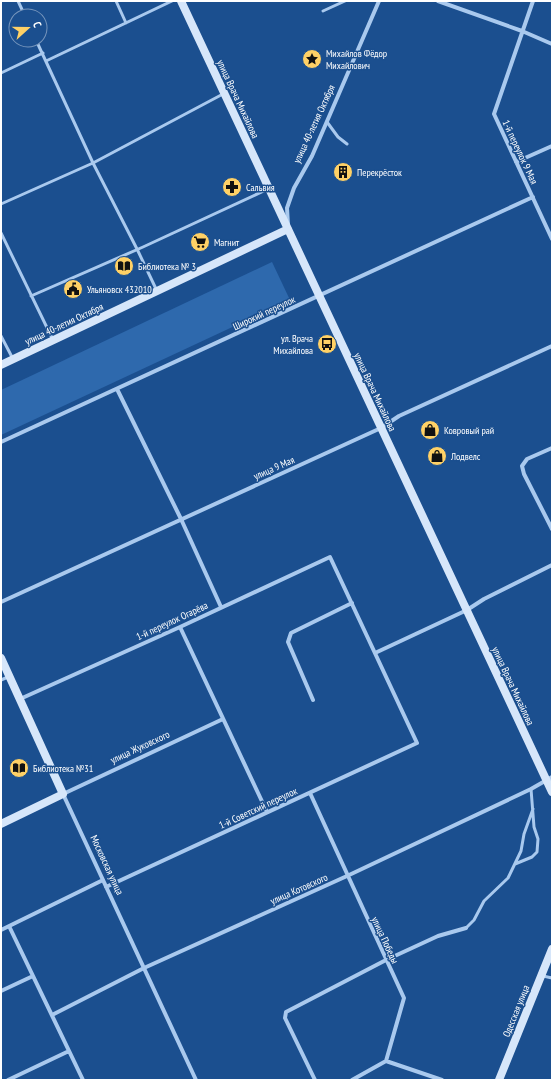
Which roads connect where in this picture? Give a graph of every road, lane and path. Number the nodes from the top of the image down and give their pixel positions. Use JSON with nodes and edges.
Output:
{"nodes":[{"id":1,"x":116,"y":1,"type":"edge"},
{"id":2,"x":172,"y":1,"type":"edge"},
{"id":3,"x":181,"y":1,"type":"edge"},
{"id":4,"x":345,"y":1,"type":"edge"},
{"id":5,"x":379,"y":1,"type":"edge"},
{"id":6,"x":438,"y":1,"type":"edge"},
{"id":7,"x":533,"y":1,"type":"edge"},
{"id":8,"x":323,"y":11,"type":"dead end"},
{"id":9,"x":126,"y":23,"type":"junction"},
{"id":10,"x":522,"y":31,"type":"junction"},
{"id":11,"x":552,"y":44,"type":"edge"},
{"id":12,"x":40,"y":48,"type":"edge"},
{"id":13,"x":43,"y":53,"type":"junction"},
{"id":14,"x":46,"y":61,"type":"junction"},
{"id":15,"x":1,"y":73,"type":"edge"},
{"id":16,"x":225,"y":93,"type":"junction"},
{"id":17,"x":327,"y":122,"type":"junction"},
{"id":18,"x":347,"y":144,"type":"dead end"},
{"id":19,"x":552,"y":146,"type":"edge"},
{"id":20,"x":93,"y":162,"type":"junction"},
{"id":21,"x":516,"y":162,"type":"junction"},
{"id":22,"x":270,"y":188,"type":"junction"},
{"id":23,"x":533,"y":198,"type":"junction"},
{"id":24,"x":1,"y":204,"type":"edge"},
{"id":25,"x":288,"y":229,"type":"junction"},
{"id":26,"x":1,"y":233,"type":"edge"},
{"id":27,"x":552,"y":239,"type":"edge"},
{"id":28,"x":137,"y":249,"type":"junction"},
{"id":29,"x":157,"y":291,"type":"junction"},
{"id":30,"x":31,"y":296,"type":"junction"},
{"id":31,"x":320,"y":296,"type":"junction"},
{"id":32,"x":1,"y":336,"type":"edge"},
{"id":33,"x":53,"y":340,"type":"junction"},
{"id":34,"x":552,"y":346,"type":"edge"},
{"id":35,"x":13,"y":359,"type":"junction"},
{"id":36,"x":1,"y":365,"type":"edge"},
{"id":37,"x":117,"y":389,"type":"junction"},
{"id":38,"x":381,"y":428,"type":"junction"},
{"id":39,"x":1,"y":442,"type":"edge"},
{"id":40,"x":552,"y":448,"type":"edge"},
{"id":41,"x":182,"y":519,"type":"junction"},
{"id":42,"x":552,"y":529,"type":"edge"},
{"id":43,"x":552,"y":565,"type":"edge"},
{"id":44,"x":1,"y":602,"type":"edge"},
{"id":45,"x":352,"y":603,"type":"junction"},
{"id":46,"x":221,"y":607,"type":"junction"},
{"id":47,"x":467,"y":610,"type":"junction"},
{"id":48,"x":180,"y":627,"type":"junction"},
{"id":49,"x":375,"y":653,"type":"junction"},
{"id":50,"x":1,"y":658,"type":"edge"},
{"id":51,"x":9,"y":676,"type":"junction"},
{"id":52,"x":1,"y":680,"type":"edge"},
{"id":53,"x":20,"y":700,"type":"junction"},
{"id":54,"x":313,"y":700,"type":"dead end"},
{"id":55,"x":223,"y":719,"type":"junction"},
{"id":56,"x":549,"y":778,"type":"edge"},
{"id":57,"x":531,"y":789,"type":"junction"},
{"id":58,"x":552,"y":792,"type":"edge"},
{"id":59,"x":310,"y":793,"type":"junction"},
{"id":60,"x":63,"y":794,"type":"junction"},
{"id":61,"x":533,"y":808,"type":"junction"},
{"id":62,"x":267,"y":812,"type":"junction"},
{"id":63,"x":1,"y":824,"type":"edge"},
{"id":64,"x":515,"y":864,"type":"junction"},
{"id":65,"x":347,"y":876,"type":"junction"},
{"id":66,"x":103,"y":880,"type":"junction"},
{"id":67,"x":106,"y":887,"type":"junction"},
{"id":68,"x":9,"y":926,"type":"junction"},
{"id":69,"x":466,"y":928,"type":"joint"},
{"id":70,"x":1,"y":930,"type":"edge"},
{"id":71,"x":552,"y":949,"type":"edge"},
{"id":72,"x":386,"y":960,"type":"junction"},
{"id":73,"x":144,"y":968,"type":"junction"},
{"id":74,"x":33,"y":976,"type":"junction"},
{"id":75,"x":541,"y":976,"type":"junction"},
{"id":76,"x":552,"y":978,"type":"edge"},
{"id":77,"x":1,"y":991,"type":"edge"},
{"id":78,"x":52,"y":1015,"type":"junction"},
{"id":79,"x":69,"y":1051,"type":"junction"},
{"id":80,"x":386,"y":1061,"type":"junction"},
{"id":81,"x":8,"y":1080,"type":"edge"},
{"id":82,"x":83,"y":1080,"type":"edge"},
{"id":83,"x":196,"y":1080,"type":"edge"},
{"id":84,"x":315,"y":1080,"type":"edge"},
{"id":85,"x":352,"y":1080,"type":"edge"},
{"id":86,"x":442,"y":1080,"type":"edge"},
{"id":87,"x":499,"y":1080,"type":"edge"}],
"edges":[{"from":1,"to":9,"type":"lane"},
{"from":2,"to":9,"type":"lane"},
{"from":3,"to":16,"type":"main road","name":"улица Врача Михайлова"},
{"from":4,"to":8,"type":"lane"},
{"from":5,"to":17,"type":"street","name":"улица 40-летия Октября"},
{"from":6,"to":10,"type":"street"},
{"from":7,"to":10,"type":"street","name":"1-й переулок 9 Мая"},
{"from":9,"to":14,"type":"lane"},
{"from":10,"to":11,"type":"street"},
{"from":10,"to":21,"type":"street","name":"1-й переулок 9 Мая"},
{"from":12,"to":13,"type":"lane"},
{"from":13,"to":14,"type":"lane"},
{"from":13,"to":15,"type":"lane"},
{"from":14,"to":20,"type":"lane"},
{"from":16,"to":20,"type":"lane"},
{"from":16,"to":22,"type":"main road","name":"улица Врача Михайлова"},
{"from":17,"to":18,"type":"lane"},
{"from":17,"to":25,"type":"street","name":"улица 40-летия Октября"},
{"from":19,"to":21,"type":"street"},
{"from":20,"to":24,"type":"lane"},
{"from":20,"to":28,"type":"lane"},
{"from":21,"to":23,"type":"street","name":"1-й переулок 9 Мая"},
{"from":22,"to":25,"type":"main road","name":"улица Врача Михайлова"},
{"from":22,"to":28,"type":"lane"},
{"from":23,"to":27,"type":"street","name":"1-й переулок 9 Мая"},
{"from":23,"to":31,"type":"street","name":"Широкий переулок"},
{"from":25,"to":29,"type":"main road","name":"улица 40-летия Октября"},
{"from":25,"to":31,"type":"main road","name":"улица Врача Михайлова"},
{"from":26,"to":30,"type":"lane"},
{"from":28,"to":29,"type":"lane"},
{"from":28,"to":30,"type":"lane"},
{"from":29,"to":33,"type":"main road","name":"улица 40-летия Октября"},
{"from":30,"to":33,"type":"lane"},
{"from":31,"to":37,"type":"street","name":"Широкий переулок"},
{"from":31,"to":38,"type":"main road","name":"улица Врача Михайлова"},
{"from":32,"to":35,"type":"lane"},
{"from":33,"to":35,"type":"main road","name":"улица 40-летия Октября"},
{"from":34,"to":38,"type":"street","name":"улица 9 Мая"},
{"from":35,"to":36,"type":"main road","name":"улица 40-летия Октября"},
{"from":37,"to":39,"type":"street","name":"Широкий переулок"},
{"from":37,"to":41,"type":"street"},
{"from":38,"to":41,"type":"street","name":"улица 9 Мая"},
{"from":38,"to":47,"type":"main road","name":"улица Врача Михайлова"},
{"from":40,"to":42,"type":"street"},
{"from":41,"to":44,"type":"street","name":"улица 9 Мая"},
{"from":41,"to":46,"type":"street"},
{"from":43,"to":47,"type":"street"},
{"from":45,"to":46,"type":"street","name":"1-й переулок Огарёва"},
{"from":45,"to":49,"type":"street"},
{"from":45,"to":54,"type":"street"},
{"from":46,"to":48,"type":"street","name":"1-й переулок Огарёва"},
{"from":47,"to":49,"type":"street"},
{"from":47,"to":56,"type":"main road","name":"улица Врача Михайлова"},
{"from":48,"to":53,"type":"street","name":"1-й переулок Огарёва"},
{"from":48,"to":55,"type":"street"},
{"from":49,"to":59,"type":"street","name":"1-й Советский переулок"},
{"from":50,"to":51,"type":"main road","name":"Московская улица"},
{"from":51,"to":52,"type":"lane"},
{"from":51,"to":53,"type":"main road","name":"Московская улица"},
{"from":53,"to":60,"type":"main road","name":"Московская улица"},
{"from":55,"to":60,"type":"street","name":"улица Жуковского"},
{"from":55,"to":62,"type":"street"},
{"from":56,"to":57,"type":"street","name":"улица Котовского"},
{"from":56,"to":58,"type":"main road","name":"улица Врача Михайлова"},
{"from":57,"to":61,"type":"lane"},
{"from":57,"to":65,"type":"street","name":"улица Котовского"},
{"from":59,"to":62,"type":"street","name":"1-й Советский переулок"},
{"from":59,"to":65,"type":"street","name":"улица Победы"},
{"from":60,"to":63,"type":"main road","name":"улица Жуковского"},
{"from":60,"to":66,"type":"street","name":"Московская улица"},
{"from":61,"to":64,"type":"lane"},
{"from":61,"to":64,"type":"lane"},
{"from":62,"to":67,"type":"street","name":"1-й Советский переулок"},
{"from":64,"to":69,"type":"lane"},
{"from":65,"to":72,"type":"street","name":"улица Победы"},
{"from":65,"to":73,"type":"street","name":"улица Котовского"},
{"from":66,"to":67,"type":"street","name":"Московская улица"},
{"from":66,"to":68,"type":"street"},
{"from":67,"to":73,"type":"street","name":"Московская улица"},
{"from":68,"to":70,"type":"street"},
{"from":68,"to":74,"type":"street"},
{"from":69,"to":72,"type":"street"},
{"from":71,"to":75,"type":"main road","name":"Одесская улица"},
{"from":72,"to":80,"type":"street","name":"улица Победы"},
{"from":72,"to":84,"type":"street"},
{"from":73,"to":78,"type":"street","name":"улица Котовского"},
{"from":73,"to":83,"type":"street","name":"Московская улица"},
{"from":74,"to":77,"type":"street"},
{"from":74,"to":78,"type":"street"},
{"from":75,"to":76,"type":"lane"},
{"from":75,"to":87,"type":"main road","name":"Одесская улица"},
{"from":78,"to":79,"type":"street"},
{"from":79,"to":81,"type":"street"},
{"from":79,"to":82,"type":"street"},
{"from":80,"to":85,"type":"street"},
{"from":80,"to":86,"type":"street"}]}
